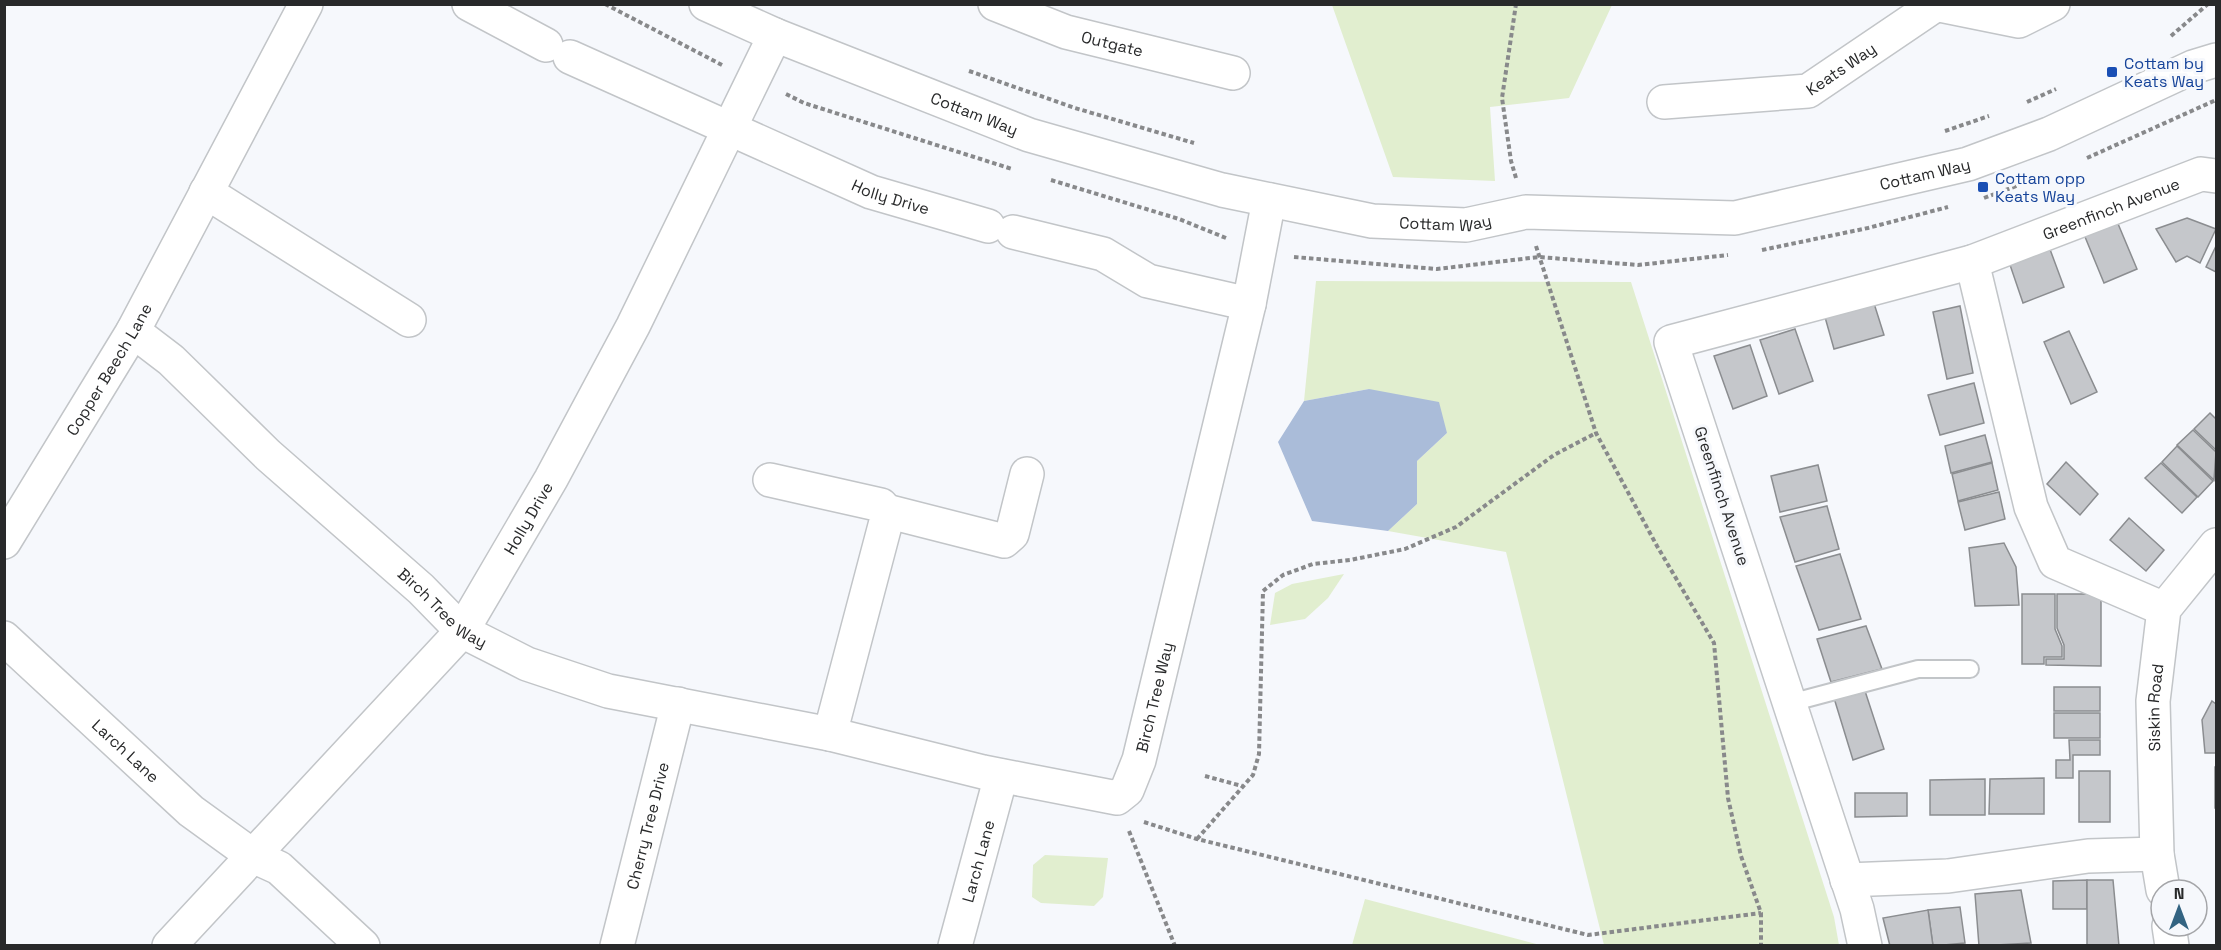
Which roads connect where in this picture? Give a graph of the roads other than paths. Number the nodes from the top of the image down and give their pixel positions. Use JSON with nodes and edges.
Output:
{"nodes":[{"id":1,"x":306,"y":4,"type":"edge"},
{"id":2,"x":469,"y":4,"type":"edge"},
{"id":3,"x":706,"y":4,"type":"edge"},
{"id":4,"x":995,"y":4,"type":"edge"},
{"id":5,"x":2053,"y":4,"type":"edge"},
{"id":6,"x":1935,"y":5,"type":"edge"},
{"id":7,"x":775,"y":35,"type":"junction"},
{"id":8,"x":2217,"y":42,"type":"edge"},
{"id":9,"x":2205,"y":63,"type":"edge"},
{"id":10,"x":1233,"y":73,"type":"dead end"},
{"id":11,"x":1664,"y":102,"type":"dead end"},
{"id":12,"x":729,"y":130,"type":"junction"},
{"id":13,"x":2217,"y":176,"type":"edge"},
{"id":14,"x":206,"y":192,"type":"junction"},
{"id":15,"x":1269,"y":200,"type":"junction"},
{"id":16,"x":1972,"y":262,"type":"junction"},
{"id":17,"x":1250,"y":304,"type":"junction"},
{"id":18,"x":410,"y":320,"type":"dead end"},
{"id":19,"x":133,"y":331,"type":"junction"},
{"id":20,"x":1027,"y":474,"type":"dead end"},
{"id":21,"x":771,"y":480,"type":"dead end"},
{"id":22,"x":886,"y":511,"type":"junction"},
{"id":23,"x":4,"y":542,"type":"edge"},
{"id":24,"x":2216,"y":548,"type":"edge"},
{"id":25,"x":2164,"y":609,"type":"junction"},
{"id":26,"x":462,"y":631,"type":"junction"},
{"id":27,"x":4,"y":638,"type":"edge"},
{"id":28,"x":1970,"y":669,"type":"dead end"},
{"id":29,"x":1790,"y":703,"type":"junction"},
{"id":30,"x":678,"y":704,"type":"junction"},
{"id":31,"x":830,"y":734,"type":"junction"},
{"id":32,"x":1001,"y":776,"type":"junction"},
{"id":33,"x":2157,"y":854,"type":"junction"},
{"id":34,"x":253,"y":856,"type":"junction"},
{"id":35,"x":2161,"y":878,"type":"edge"},
{"id":36,"x":1847,"y":880,"type":"junction"},
{"id":37,"x":169,"y":945,"type":"edge"},
{"id":38,"x":363,"y":945,"type":"edge"},
{"id":39,"x":617,"y":945,"type":"edge"},
{"id":40,"x":955,"y":945,"type":"edge"},
{"id":41,"x":1865,"y":945,"type":"edge"}],
"edges":[{"from":1,"to":14,"type":"street","name":"Copper Beech Lane"},
{"from":2,"to":12,"type":"street","name":"Holly Drive"},
{"from":3,"to":7,"type":"street","name":"Cottam Way"},
{"from":4,"to":10,"type":"street","name":"Outgate"},
{"from":5,"to":6,"type":"street","name":"Keats Way"},
{"from":6,"to":11,"type":"street","name":"Keats Way"},
{"from":7,"to":12,"type":"street","name":"Holly Drive"},
{"from":7,"to":15,"type":"street","name":"Cottam Way"},
{"from":8,"to":9,"type":"street","name":"Cottam Way"},
{"from":9,"to":15,"type":"street","name":"Cottam Way"},
{"from":12,"to":17,"type":"street","name":"Holly Drive"},
{"from":12,"to":26,"type":"street","name":"Holly Drive"},
{"from":13,"to":16,"type":"street","name":"Greenfinch Avenue"},
{"from":14,"to":18,"type":"street"},
{"from":14,"to":19,"type":"street","name":"Copper Beech Lane"},
{"from":15,"to":17,"type":"street","name":"Birch Tree Way"},
{"from":16,"to":25,"type":"street"},
{"from":16,"to":29,"type":"street","name":"Greenfinch Avenue"},
{"from":17,"to":32,"type":"street","name":"Birch Tree Way"},
{"from":19,"to":23,"type":"street","name":"Copper Beech Lane"},
{"from":19,"to":26,"type":"street","name":"Birch Tree Way"},
{"from":20,"to":22,"type":"street"},
{"from":21,"to":22,"type":"street"},
{"from":22,"to":31,"type":"street"},
{"from":24,"to":25,"type":"street"},
{"from":25,"to":33,"type":"street","name":"Siskin Road"},
{"from":26,"to":30,"type":"street","name":"Birch Tree Way"},
{"from":26,"to":34,"type":"street","name":"Holly Drive"},
{"from":27,"to":34,"type":"street","name":"Larch Lane"},
{"from":28,"to":29,"type":"lane"},
{"from":29,"to":36,"type":"street","name":"Greenfinch Avenue"},
{"from":30,"to":31,"type":"street","name":"Birch Tree Way"},
{"from":30,"to":39,"type":"street","name":"Cherry Tree Drive"},
{"from":31,"to":32,"type":"street","name":"Birch Tree Way"},
{"from":32,"to":40,"type":"street","name":"Larch Lane"},
{"from":33,"to":35,"type":"street","name":"Siskin Road"},
{"from":33,"to":36,"type":"street"},
{"from":34,"to":37,"type":"street"},
{"from":34,"to":38,"type":"street","name":"Larch Lane"},
{"from":36,"to":41,"type":"street","name":"Greenfinch Avenue"}]}
